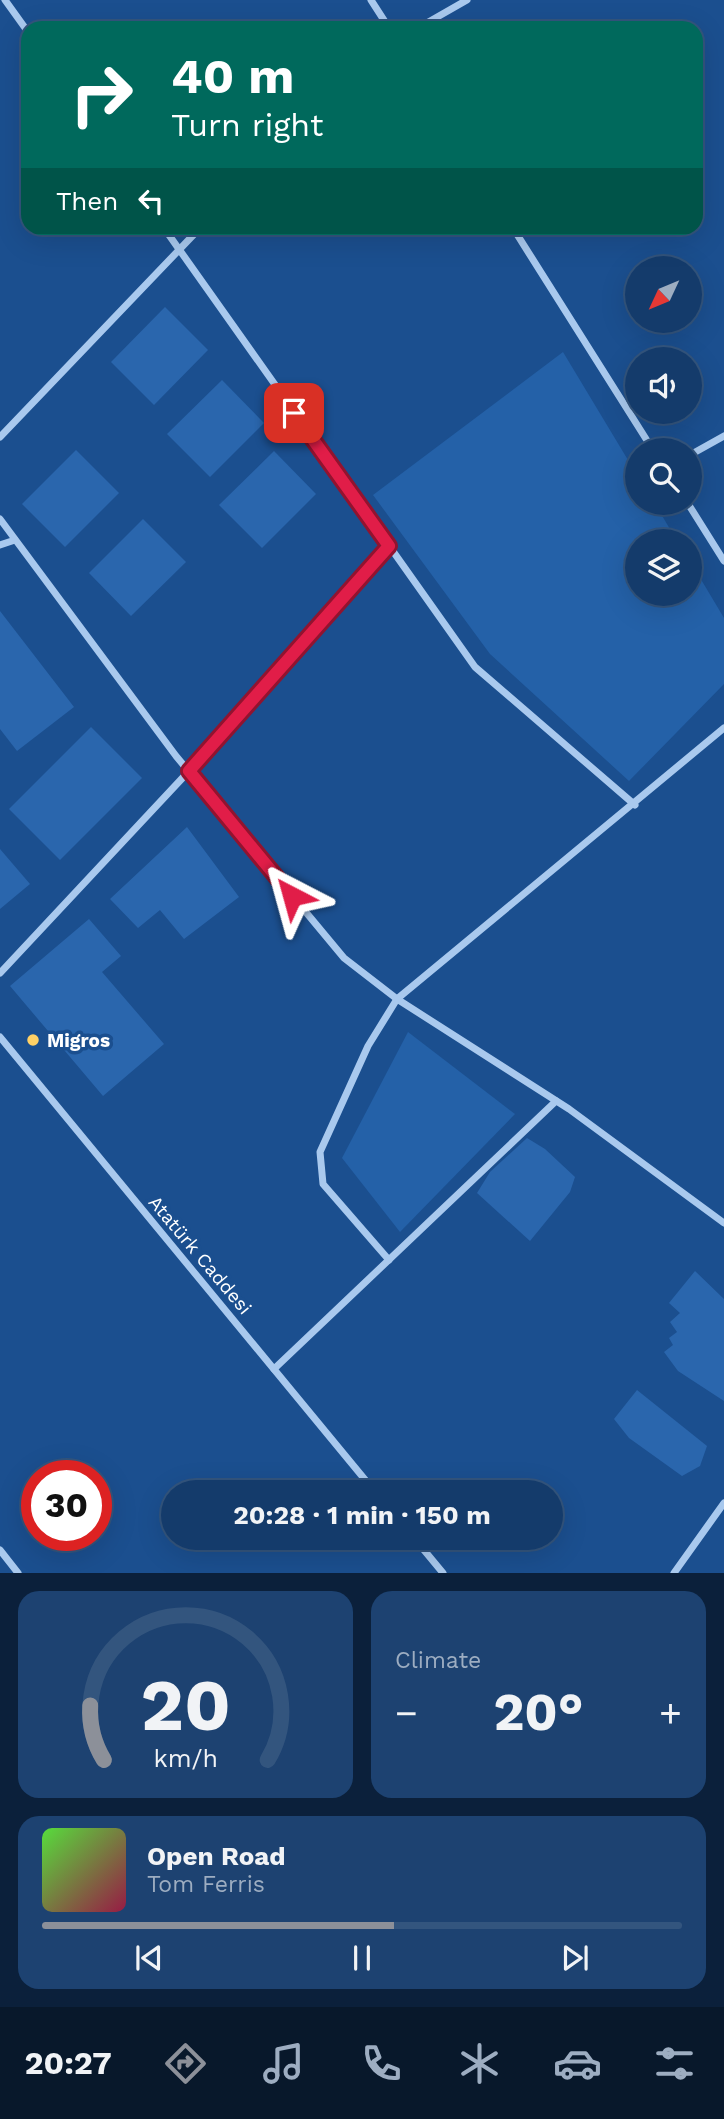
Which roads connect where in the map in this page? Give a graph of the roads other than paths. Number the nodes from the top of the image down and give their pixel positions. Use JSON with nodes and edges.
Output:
{"nodes":[{"id":1,"x":5,"y":0,"type":"edge"},
{"id":2,"x":371,"y":0,"type":"edge"},
{"id":3,"x":467,"y":0,"type":"edge"},
{"id":4,"x":384,"y":21,"type":"edge"},
{"id":5,"x":430,"y":21,"type":"edge"},
{"id":6,"x":21,"y":22,"type":"edge"},
{"id":7,"x":169,"y":235,"type":"edge"},
{"id":8,"x":193,"y":235,"type":"edge"},
{"id":9,"x":517,"y":235,"type":"edge"},
{"id":10,"x":179,"y":248,"type":"junction"},
{"id":11,"x":724,"y":436,"type":"edge"},
{"id":12,"x":0,"y":437,"type":"edge"},
{"id":13,"x":645,"y":438,"type":"edge"},
{"id":14,"x":702,"y":448,"type":"edge"},
{"id":15,"x":695,"y":515,"type":"edge"},
{"id":16,"x":0,"y":519,"type":"edge"},
{"id":17,"x":15,"y":540,"type":"junction"},
{"id":18,"x":0,"y":545,"type":"edge"},
{"id":19,"x":389,"y":546,"type":"junction"},
{"id":20,"x":724,"y":561,"type":"edge"},
{"id":21,"x":724,"y":728,"type":"edge"},
{"id":22,"x":189,"y":771,"type":"junction"},
{"id":23,"x":635,"y":805,"type":"junction"},
{"id":24,"x":0,"y":973,"type":"edge"},
{"id":25,"x":397,"y":999,"type":"junction"},
{"id":26,"x":0,"y":1037,"type":"edge"},
{"id":27,"x":556,"y":1101,"type":"junction"},
{"id":28,"x":724,"y":1223,"type":"edge"},
{"id":29,"x":389,"y":1259,"type":"junction"},
{"id":30,"x":274,"y":1369,"type":"junction"},
{"id":31,"x":365,"y":1480,"type":"edge"},
{"id":32,"x":724,"y":1503,"type":"edge"},
{"id":33,"x":0,"y":1550,"type":"edge"},
{"id":34,"x":424,"y":1550,"type":"edge"},
{"id":35,"x":18,"y":1573,"type":"edge"},
{"id":36,"x":443,"y":1573,"type":"edge"},
{"id":37,"x":674,"y":1573,"type":"edge"}],
"edges":[{"from":1,"to":6,"type":"street"},
{"from":2,"to":4,"type":"street"},
{"from":3,"to":5,"type":"street"},
{"from":7,"to":10,"type":"street"},
{"from":8,"to":10,"type":"street"},
{"from":9,"to":13,"type":"street"},
{"from":10,"to":12,"type":"street"},
{"from":10,"to":19,"type":"street"},
{"from":11,"to":14,"type":"street"},
{"from":15,"to":20,"type":"street"},
{"from":16,"to":17,"type":"street"},
{"from":17,"to":18,"type":"street"},
{"from":17,"to":22,"type":"street"},
{"from":19,"to":22,"type":"street"},
{"from":19,"to":23,"type":"street"},
{"from":21,"to":23,"type":"street"},
{"from":22,"to":24,"type":"street"},
{"from":22,"to":25,"type":"street"},
{"from":23,"to":25,"type":"street"},
{"from":25,"to":27,"type":"street"},
{"from":25,"to":29,"type":"street"},
{"from":26,"to":30,"type":"street","name":"Atatürk Caddesi"},
{"from":27,"to":28,"type":"street"},
{"from":27,"to":29,"type":"street"},
{"from":29,"to":30,"type":"street"},
{"from":30,"to":31,"type":"street","name":"Atatürk Caddesi"},
{"from":32,"to":37,"type":"street"},
{"from":33,"to":35,"type":"street"},
{"from":34,"to":36,"type":"street"}]}
